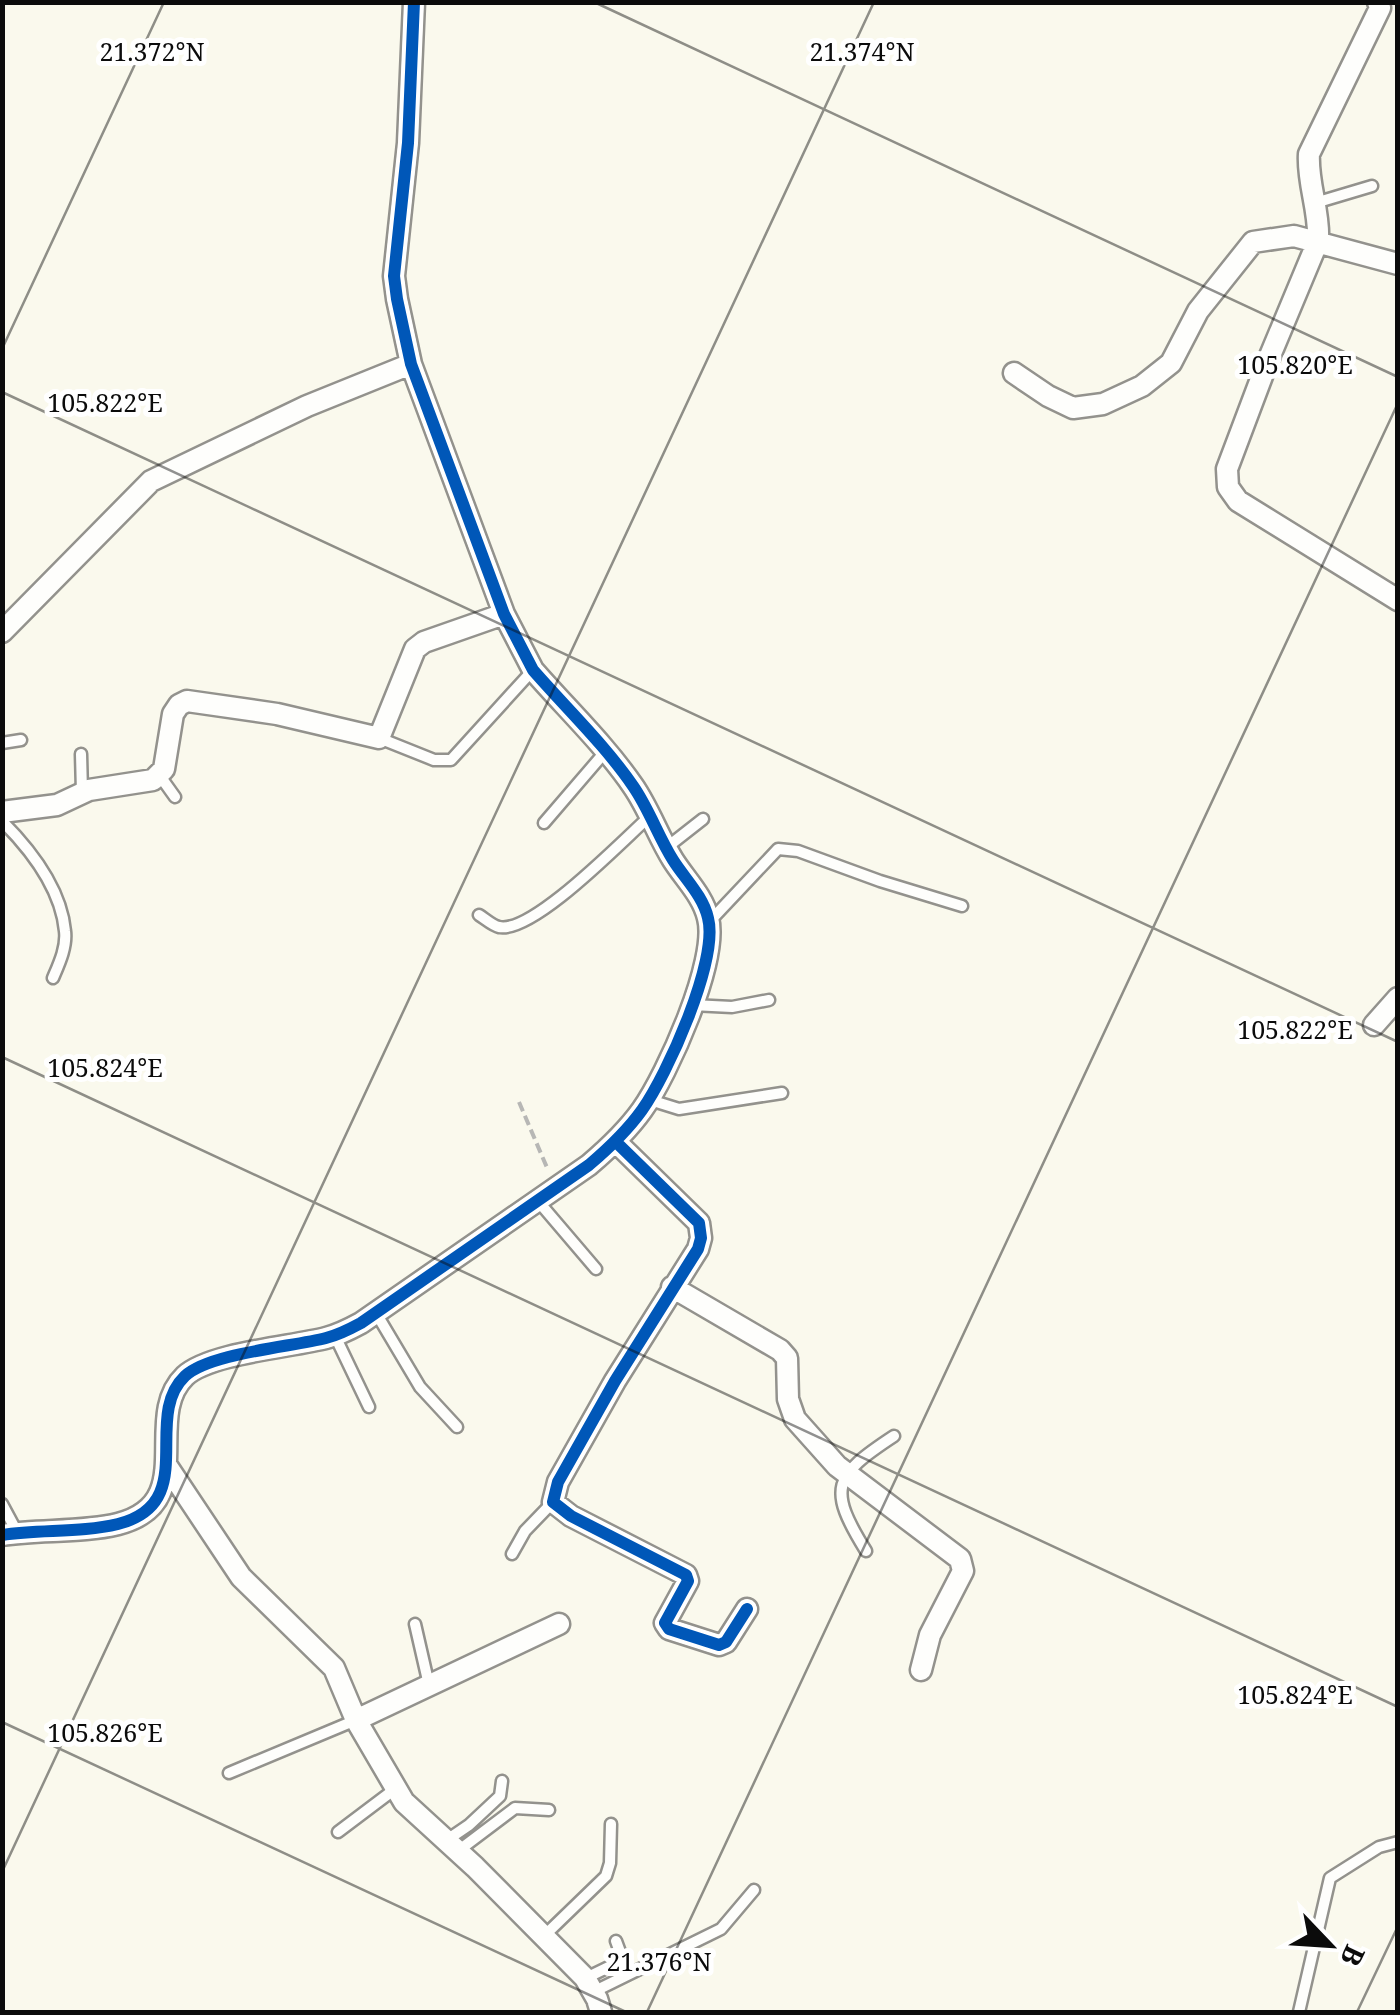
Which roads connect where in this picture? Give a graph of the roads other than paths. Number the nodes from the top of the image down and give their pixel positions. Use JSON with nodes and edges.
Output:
{"nodes":[{"id":1,"x":414,"y":2,"type":"edge"},
{"id":2,"x":1378,"y":2,"type":"edge"},
{"id":3,"x":1372,"y":186,"type":"dead end"},
{"id":4,"x":1314,"y":204,"type":"junction"},
{"id":5,"x":1318,"y":241,"type":"junction"},
{"id":6,"x":1398,"y":264,"type":"edge"},
{"id":7,"x":412,"y":364,"type":"junction"},
{"id":8,"x":1014,"y":372,"type":"dead end"},
{"id":9,"x":1398,"y":600,"type":"edge"},
{"id":10,"x":504,"y":614,"type":"junction"},
{"id":11,"x":7,"y":623,"type":"edge"},
{"id":12,"x":533,"y":670,"type":"junction"},
{"id":13,"x":379,"y":738,"type":"junction"},
{"id":14,"x":21,"y":740,"type":"dead end"},
{"id":15,"x":2,"y":743,"type":"edge"},
{"id":16,"x":605,"y":752,"type":"junction"},
{"id":17,"x":81,"y":754,"type":"dead end"},
{"id":18,"x":160,"y":776,"type":"junction"},
{"id":19,"x":82,"y":793,"type":"junction"},
{"id":20,"x":175,"y":797,"type":"dead end"},
{"id":21,"x":2,"y":812,"type":"edge"},
{"id":22,"x":650,"y":816,"type":"junction"},
{"id":23,"x":704,"y":818,"type":"dead end"},
{"id":24,"x":2,"y":821,"type":"edge"},
{"id":25,"x":544,"y":823,"type":"dead end"},
{"id":26,"x":666,"y":848,"type":"junction"},
{"id":27,"x":962,"y":906,"type":"dead end"},
{"id":28,"x":478,"y":915,"type":"dead end"},
{"id":29,"x":710,"y":922,"type":"junction"},
{"id":30,"x":53,"y":978,"type":"dead end"},
{"id":31,"x":1398,"y":998,"type":"edge"},
{"id":32,"x":769,"y":1000,"type":"dead end"},
{"id":33,"x":691,"y":1005,"type":"junction"},
{"id":34,"x":1374,"y":1025,"type":"dead end"},
{"id":35,"x":782,"y":1092,"type":"dead end"},
{"id":36,"x":648,"y":1100,"type":"junction"},
{"id":37,"x":616,"y":1142,"type":"junction"},
{"id":38,"x":538,"y":1201,"type":"junction"},
{"id":39,"x":596,"y":1269,"type":"dead end"},
{"id":40,"x":672,"y":1287,"type":"junction"},
{"id":41,"x":376,"y":1313,"type":"junction"},
{"id":42,"x":334,"y":1335,"type":"junction"},
{"id":43,"x":369,"y":1407,"type":"dead end"},
{"id":44,"x":457,"y":1427,"type":"dead end"},
{"id":45,"x":894,"y":1436,"type":"dead end"},
{"id":46,"x":167,"y":1466,"type":"junction"},
{"id":47,"x":846,"y":1473,"type":"junction"},
{"id":48,"x":553,"y":1502,"type":"junction"},
{"id":49,"x":2,"y":1504,"type":"edge"},
{"id":50,"x":10,"y":1534,"type":"edge"},
{"id":51,"x":866,"y":1551,"type":"dead end"},
{"id":52,"x":512,"y":1554,"type":"dead end"},
{"id":53,"x":747,"y":1608,"type":"dead end"},
{"id":54,"x":415,"y":1624,"type":"dead end"},
{"id":55,"x":559,"y":1624,"type":"dead end"},
{"id":56,"x":921,"y":1670,"type":"dead end"},
{"id":57,"x":430,"y":1686,"type":"junction"},
{"id":58,"x":356,"y":1720,"type":"junction"},
{"id":59,"x":229,"y":1773,"type":"dead end"},
{"id":60,"x":502,"y":1781,"type":"dead end"},
{"id":61,"x":395,"y":1789,"type":"junction"},
{"id":62,"x":548,"y":1810,"type":"dead end"},
{"id":63,"x":611,"y":1824,"type":"dead end"},
{"id":64,"x":338,"y":1832,"type":"dead end"},
{"id":65,"x":1398,"y":1842,"type":"edge"},
{"id":66,"x":452,"y":1846,"type":"junction"},
{"id":67,"x":754,"y":1890,"type":"dead end"},
{"id":68,"x":543,"y":1936,"type":"junction"},
{"id":69,"x":616,"y":1941,"type":"dead end"},
{"id":70,"x":593,"y":1994,"type":"edge"},
{"id":71,"x":1300,"y":2012,"type":"edge"}],
"edges":[{"from":1,"to":7,"type":"street"},
{"from":2,"to":4,"type":"street"},
{"from":3,"to":4,"type":"lane"},
{"from":4,"to":5,"type":"street"},
{"from":5,"to":6,"type":"street"},
{"from":5,"to":8,"type":"street"},
{"from":5,"to":9,"type":"street"},
{"from":7,"to":10,"type":"street"},
{"from":7,"to":11,"type":"street"},
{"from":10,"to":12,"type":"street"},
{"from":10,"to":13,"type":"street"},
{"from":12,"to":13,"type":"lane"},
{"from":12,"to":16,"type":"street"},
{"from":13,"to":18,"type":"street"},
{"from":14,"to":15,"type":"lane"},
{"from":16,"to":22,"type":"street"},
{"from":16,"to":25,"type":"lane"},
{"from":17,"to":19,"type":"lane"},
{"from":18,"to":19,"type":"street"},
{"from":18,"to":20,"type":"lane"},
{"from":19,"to":21,"type":"street"},
{"from":22,"to":26,"type":"street"},
{"from":22,"to":28,"type":"lane"},
{"from":23,"to":26,"type":"lane"},
{"from":24,"to":30,"type":"lane"},
{"from":26,"to":29,"type":"street"},
{"from":27,"to":29,"type":"lane"},
{"from":29,"to":33,"type":"street"},
{"from":31,"to":34,"type":"street"},
{"from":32,"to":33,"type":"lane"},
{"from":33,"to":36,"type":"street"},
{"from":35,"to":36,"type":"lane"},
{"from":36,"to":37,"type":"street"},
{"from":37,"to":38,"type":"street"},
{"from":37,"to":40,"type":"street"},
{"from":38,"to":39,"type":"lane"},
{"from":38,"to":41,"type":"street"},
{"from":40,"to":47,"type":"street"},
{"from":40,"to":48,"type":"street"},
{"from":41,"to":42,"type":"street"},
{"from":41,"to":44,"type":"lane"},
{"from":42,"to":43,"type":"lane"},
{"from":42,"to":46,"type":"street"},
{"from":45,"to":47,"type":"lane"},
{"from":46,"to":50,"type":"street"},
{"from":46,"to":58,"type":"street"},
{"from":47,"to":51,"type":"lane"},
{"from":47,"to":56,"type":"street"},
{"from":48,"to":52,"type":"lane"},
{"from":48,"to":53,"type":"street"},
{"from":49,"to":50,"type":"lane"},
{"from":54,"to":57,"type":"lane"},
{"from":55,"to":57,"type":"street"},
{"from":57,"to":58,"type":"street"},
{"from":58,"to":59,"type":"lane"},
{"from":58,"to":61,"type":"street"},
{"from":60,"to":66,"type":"lane"},
{"from":61,"to":64,"type":"lane"},
{"from":61,"to":66,"type":"street"},
{"from":62,"to":66,"type":"lane"},
{"from":63,"to":68,"type":"lane"},
{"from":65,"to":71,"type":"lane"},
{"from":66,"to":68,"type":"street"},
{"from":67,"to":70,"type":"lane"},
{"from":68,"to":70,"type":"street"},
{"from":69,"to":70,"type":"lane"}]}
